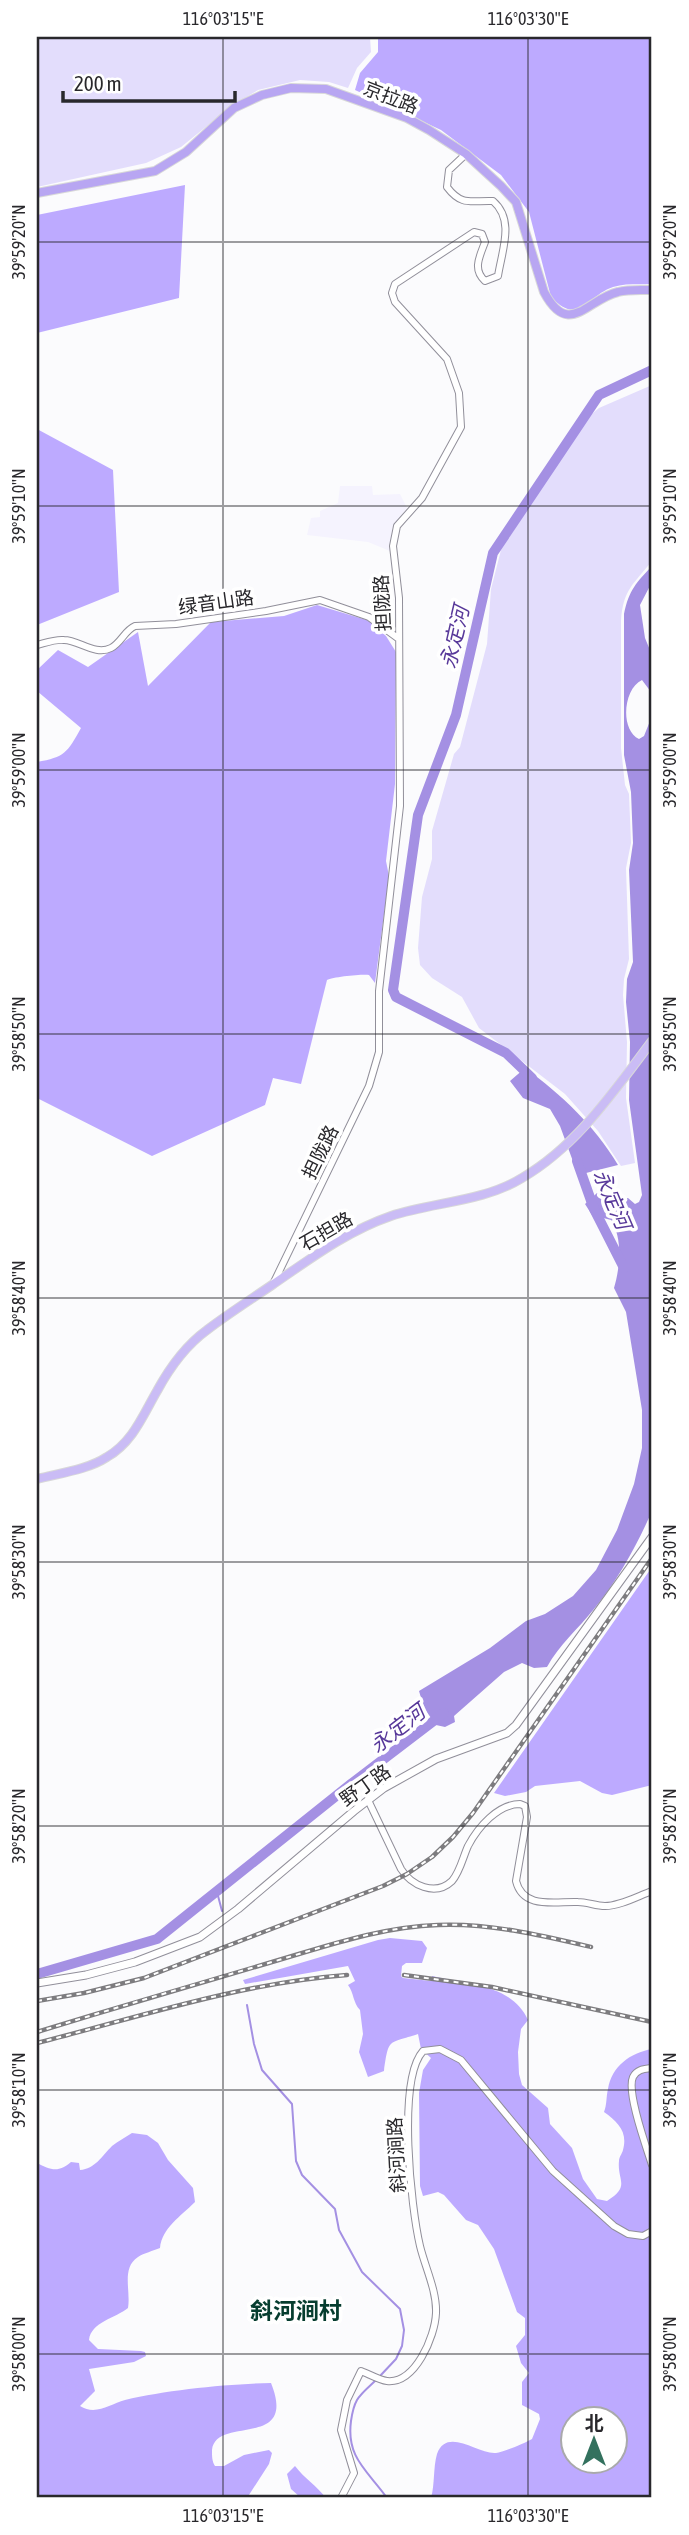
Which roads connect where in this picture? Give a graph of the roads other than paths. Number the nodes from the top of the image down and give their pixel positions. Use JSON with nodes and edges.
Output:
{"nodes":[{"id":1,"x":466,"y":154,"type":"junction"},
{"id":2,"x":37,"y":193,"type":"edge"},
{"id":3,"x":652,"y":290,"type":"edge"},
{"id":4,"x":399,"y":639,"type":"junction"},
{"id":5,"x":37,"y":645,"type":"edge"},
{"id":6,"x":652,"y":1041,"type":"edge"},
{"id":7,"x":274,"y":1284,"type":"junction"},
{"id":8,"x":37,"y":1479,"type":"edge"},
{"id":9,"x":652,"y":1537,"type":"edge"},
{"id":10,"x":368,"y":1800,"type":"junction"},
{"id":11,"x":652,"y":1891,"type":"edge"},
{"id":12,"x":37,"y":1983,"type":"edge"},
{"id":13,"x":652,"y":2068,"type":"edge"},
{"id":14,"x":652,"y":2165,"type":"edge"},
{"id":15,"x":652,"y":2231,"type":"edge"},
{"id":16,"x":341,"y":2498,"type":"edge"}],
"edges":[{"from":1,"to":2,"type":"highway","name":"京拉路"},
{"from":1,"to":3,"type":"highway","name":"京拉路"},
{"from":1,"to":4,"type":"street","name":"担陇路"},
{"from":4,"to":5,"type":"street","name":"绿音山路"},
{"from":4,"to":7,"type":"street","name":"担陇路"},
{"from":6,"to":7,"type":"main road","name":"石担路"},
{"from":7,"to":8,"type":"main road","name":"石担路"},
{"from":9,"to":10,"type":"main road","name":"野丁路"},
{"from":10,"to":11,"type":"street"},
{"from":10,"to":12,"type":"main road","name":"野丁路"},
{"from":13,"to":14,"type":"street"},
{"from":15,"to":16,"type":"street","name":"斜河涧路"}]}
